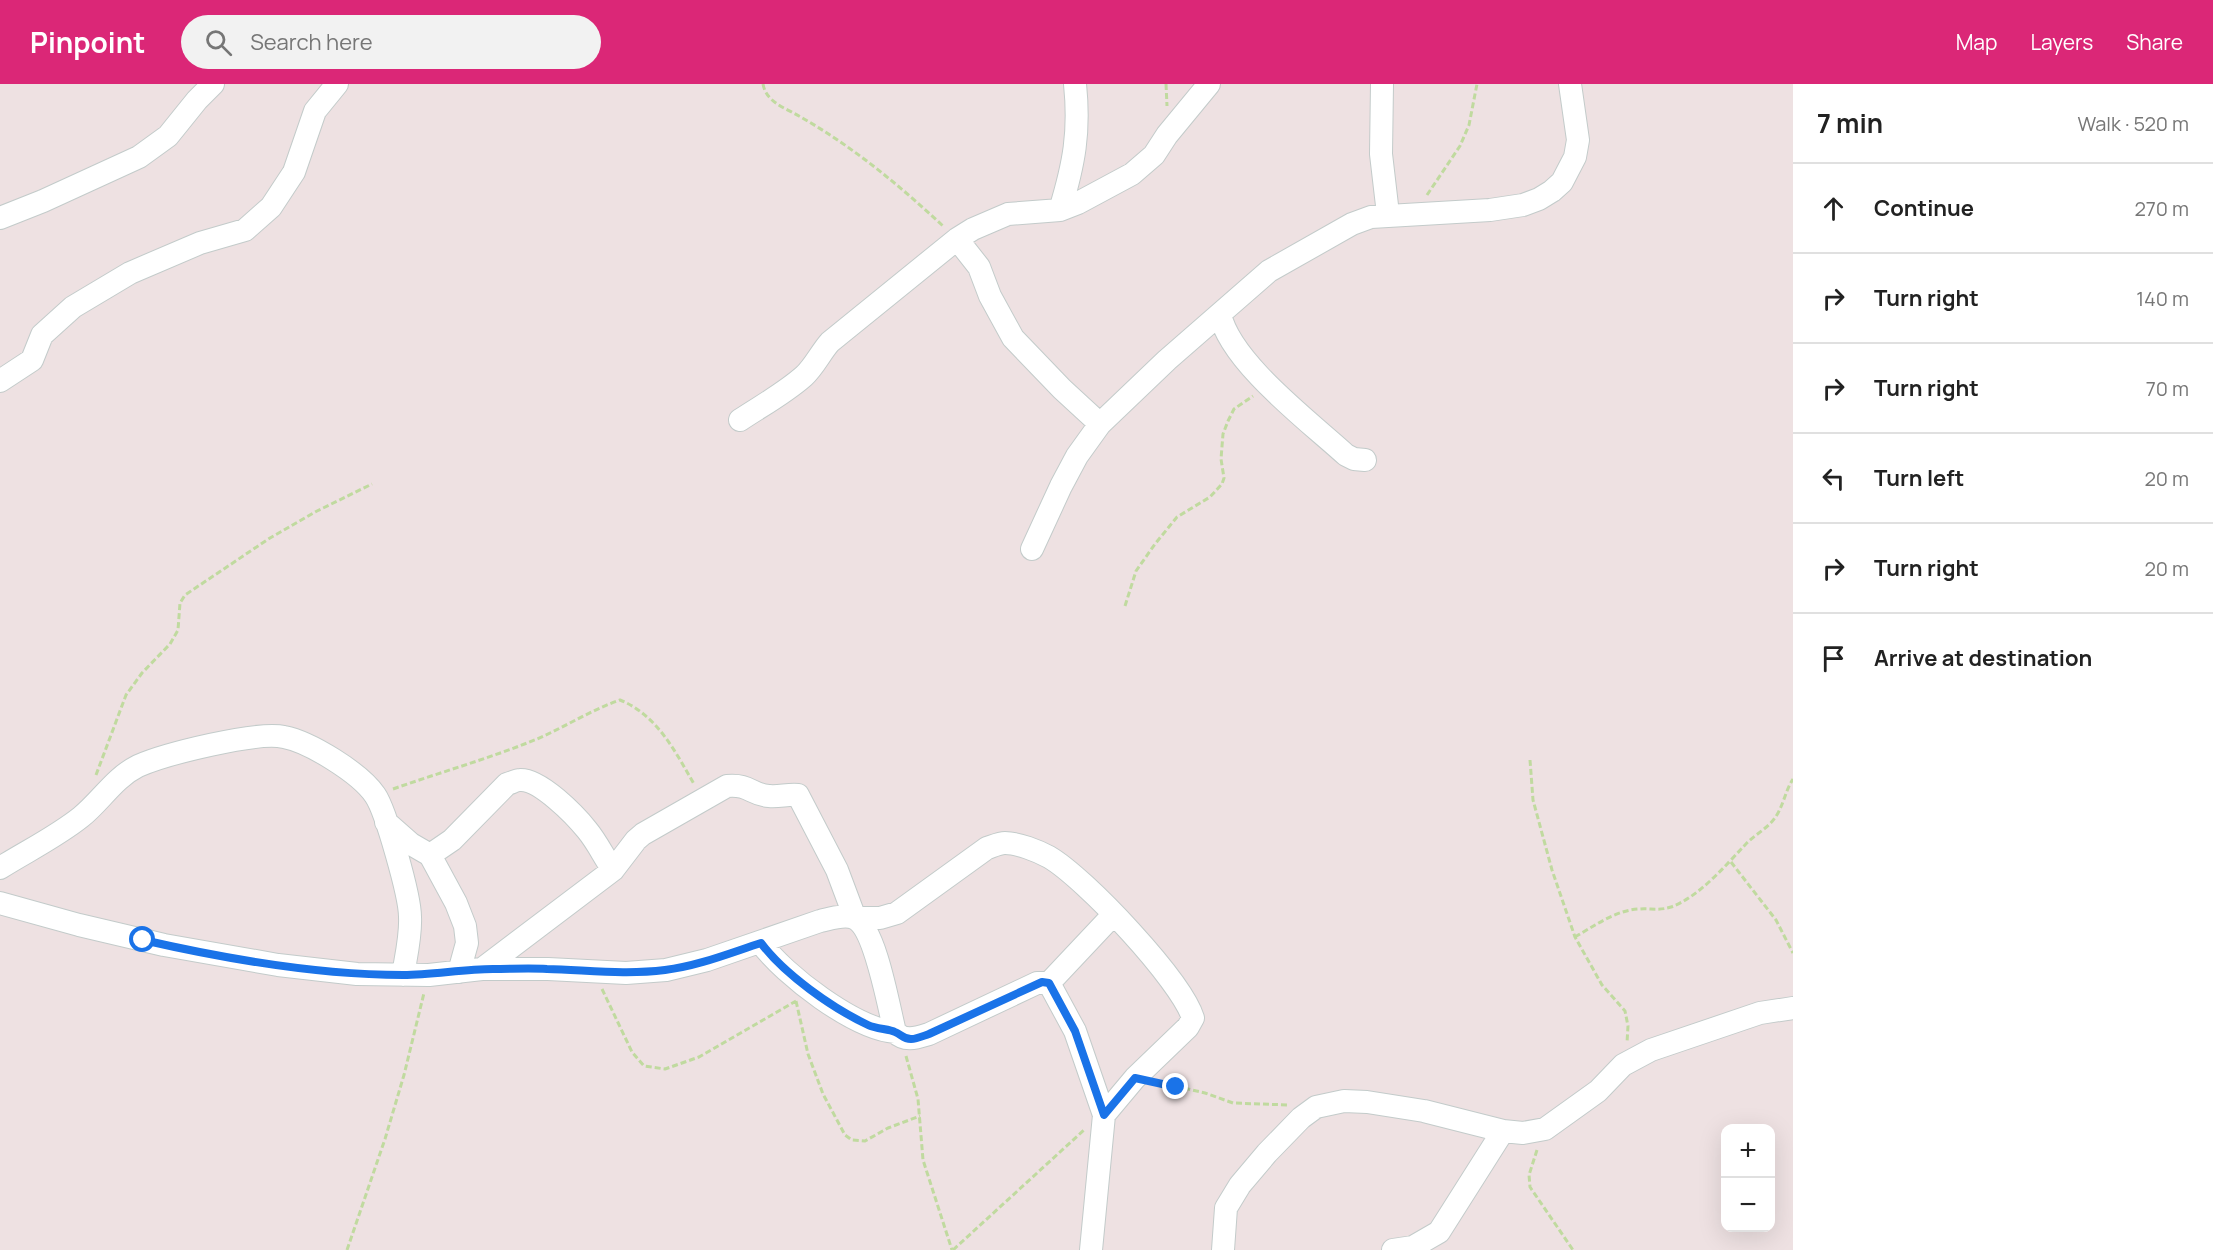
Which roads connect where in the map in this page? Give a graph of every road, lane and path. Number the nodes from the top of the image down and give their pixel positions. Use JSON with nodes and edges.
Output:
{"nodes":[{"id":1,"x":213,"y":84,"type":"edge"},
{"id":2,"x":337,"y":84,"type":"edge"},
{"id":3,"x":763,"y":84,"type":"edge"},
{"id":4,"x":1075,"y":84,"type":"edge"},
{"id":5,"x":1209,"y":84,"type":"edge"},
{"id":6,"x":1382,"y":84,"type":"edge"},
{"id":7,"x":1476,"y":84,"type":"edge"},
{"id":8,"x":1569,"y":84,"type":"edge"},
{"id":9,"x":1060,"y":210,"type":"junction"},
{"id":10,"x":1388,"y":214,"type":"junction"},
{"id":11,"x":1418,"y":214,"type":"junction"},
{"id":12,"x":0,"y":218,"type":"edge"},
{"id":13,"x":957,"y":239,"type":"junction"},
{"id":14,"x":1220,"y":314,"type":"junction"},
{"id":15,"x":0,"y":381,"type":"edge"},
{"id":16,"x":1271,"y":386,"type":"junction"},
{"id":17,"x":740,"y":420,"type":"dead end"},
{"id":18,"x":1100,"y":424,"type":"junction"},
{"id":19,"x":1365,"y":460,"type":"dead end"},
{"id":20,"x":372,"y":484,"type":"dead end"},
{"id":21,"x":1032,"y":549,"type":"dead end"},
{"id":22,"x":1125,"y":606,"type":"dead end"},
{"id":23,"x":1530,"y":760,"type":"dead end"},
{"id":24,"x":1793,"y":779,"type":"edge"},
{"id":25,"x":93,"y":784,"type":"dead end"},
{"id":26,"x":375,"y":795,"type":"junction"},
{"id":27,"x":702,"y":799,"type":"junction"},
{"id":28,"x":386,"y":821,"type":"junction"},
{"id":29,"x":430,"y":855,"type":"junction"},
{"id":30,"x":1731,"y":862,"type":"junction"},
{"id":31,"x":0,"y":868,"type":"edge"},
{"id":32,"x":613,"y":870,"type":"junction"},
{"id":33,"x":0,"y":903,"type":"edge"},
{"id":34,"x":1113,"y":915,"type":"junction"},
{"id":35,"x":855,"y":918,"type":"junction"},
{"id":36,"x":1575,"y":937,"type":"junction"},
{"id":37,"x":761,"y":943,"type":"junction"},
{"id":38,"x":1793,"y":953,"type":"edge"},
{"id":39,"x":482,"y":969,"type":"junction"},
{"id":40,"x":786,"y":971,"type":"junction"},
{"id":41,"x":459,"y":972,"type":"junction"},
{"id":42,"x":592,"y":972,"type":"junction"},
{"id":43,"x":403,"y":975,"type":"junction"},
{"id":44,"x":429,"y":975,"type":"junction"},
{"id":45,"x":1049,"y":983,"type":"junction"},
{"id":46,"x":796,"y":1001,"type":"junction"},
{"id":47,"x":1793,"y":1008,"type":"edge"},
{"id":48,"x":898,"y":1034,"type":"junction"},
{"id":49,"x":1623,"y":1065,"type":"junction"},
{"id":50,"x":1135,"y":1078,"type":"junction"},
{"id":51,"x":1316,"y":1107,"type":"junction"},
{"id":52,"x":1104,"y":1115,"type":"junction"},
{"id":53,"x":920,"y":1116,"type":"junction"},
{"id":54,"x":1551,"y":1124,"type":"junction"},
{"id":55,"x":1503,"y":1131,"type":"junction"},
{"id":56,"x":347,"y":1250,"type":"edge"},
{"id":57,"x":953,"y":1250,"type":"edge"},
{"id":58,"x":1091,"y":1250,"type":"edge"},
{"id":59,"x":1223,"y":1250,"type":"edge"},
{"id":60,"x":1393,"y":1250,"type":"edge"},
{"id":61,"x":1572,"y":1250,"type":"edge"}],
"edges":[{"from":1,"to":12,"type":"street"},
{"from":2,"to":15,"type":"street"},
{"from":3,"to":13,"type":"path"},
{"from":4,"to":9,"type":"street"},
{"from":5,"to":9,"type":"street"},
{"from":6,"to":10,"type":"street"},
{"from":7,"to":11,"type":"path"},
{"from":8,"to":11,"type":"street"},
{"from":9,"to":13,"type":"street"},
{"from":10,"to":11,"type":"street"},
{"from":10,"to":14,"type":"street"},
{"from":13,"to":17,"type":"street"},
{"from":13,"to":18,"type":"street"},
{"from":14,"to":16,"type":"street"},
{"from":14,"to":18,"type":"street"},
{"from":16,"to":19,"type":"street"},
{"from":16,"to":22,"type":"path"},
{"from":18,"to":21,"type":"street"},
{"from":20,"to":25,"type":"path"},
{"from":23,"to":36,"type":"path"},
{"from":24,"to":30,"type":"path"},
{"from":26,"to":27,"type":"path"},
{"from":26,"to":28,"type":"street"},
{"from":26,"to":31,"type":"street"},
{"from":27,"to":32,"type":"street"},
{"from":27,"to":35,"type":"street"},
{"from":28,"to":29,"type":"street"},
{"from":28,"to":43,"type":"street"},
{"from":29,"to":32,"type":"street"},
{"from":29,"to":41,"type":"street"},
{"from":30,"to":36,"type":"path"},
{"from":30,"to":38,"type":"path"},
{"from":32,"to":39,"type":"street"},
{"from":33,"to":43,"type":"street"},
{"from":34,"to":35,"type":"street"},
{"from":34,"to":45,"type":"street"},
{"from":34,"to":50,"type":"street"},
{"from":35,"to":37,"type":"street"},
{"from":35,"to":48,"type":"street"},
{"from":36,"to":49,"type":"path"},
{"from":37,"to":40,"type":"street"},
{"from":37,"to":42,"type":"street"},
{"from":39,"to":41,"type":"street"},
{"from":39,"to":42,"type":"street"},
{"from":40,"to":46,"type":"path"},
{"from":40,"to":48,"type":"street"},
{"from":41,"to":44,"type":"street"},
{"from":42,"to":46,"type":"path"},
{"from":43,"to":44,"type":"street"},
{"from":44,"to":56,"type":"path"},
{"from":45,"to":48,"type":"street"},
{"from":45,"to":52,"type":"street"},
{"from":46,"to":53,"type":"path"},
{"from":47,"to":49,"type":"street"},
{"from":48,"to":53,"type":"path"},
{"from":49,"to":54,"type":"street"},
{"from":50,"to":51,"type":"path"},
{"from":50,"to":52,"type":"street"},
{"from":51,"to":55,"type":"street"},
{"from":51,"to":59,"type":"street"},
{"from":52,"to":57,"type":"path"},
{"from":52,"to":58,"type":"street"},
{"from":53,"to":57,"type":"path"},
{"from":54,"to":55,"type":"street"},
{"from":54,"to":61,"type":"path"},
{"from":55,"to":60,"type":"street"}]}
